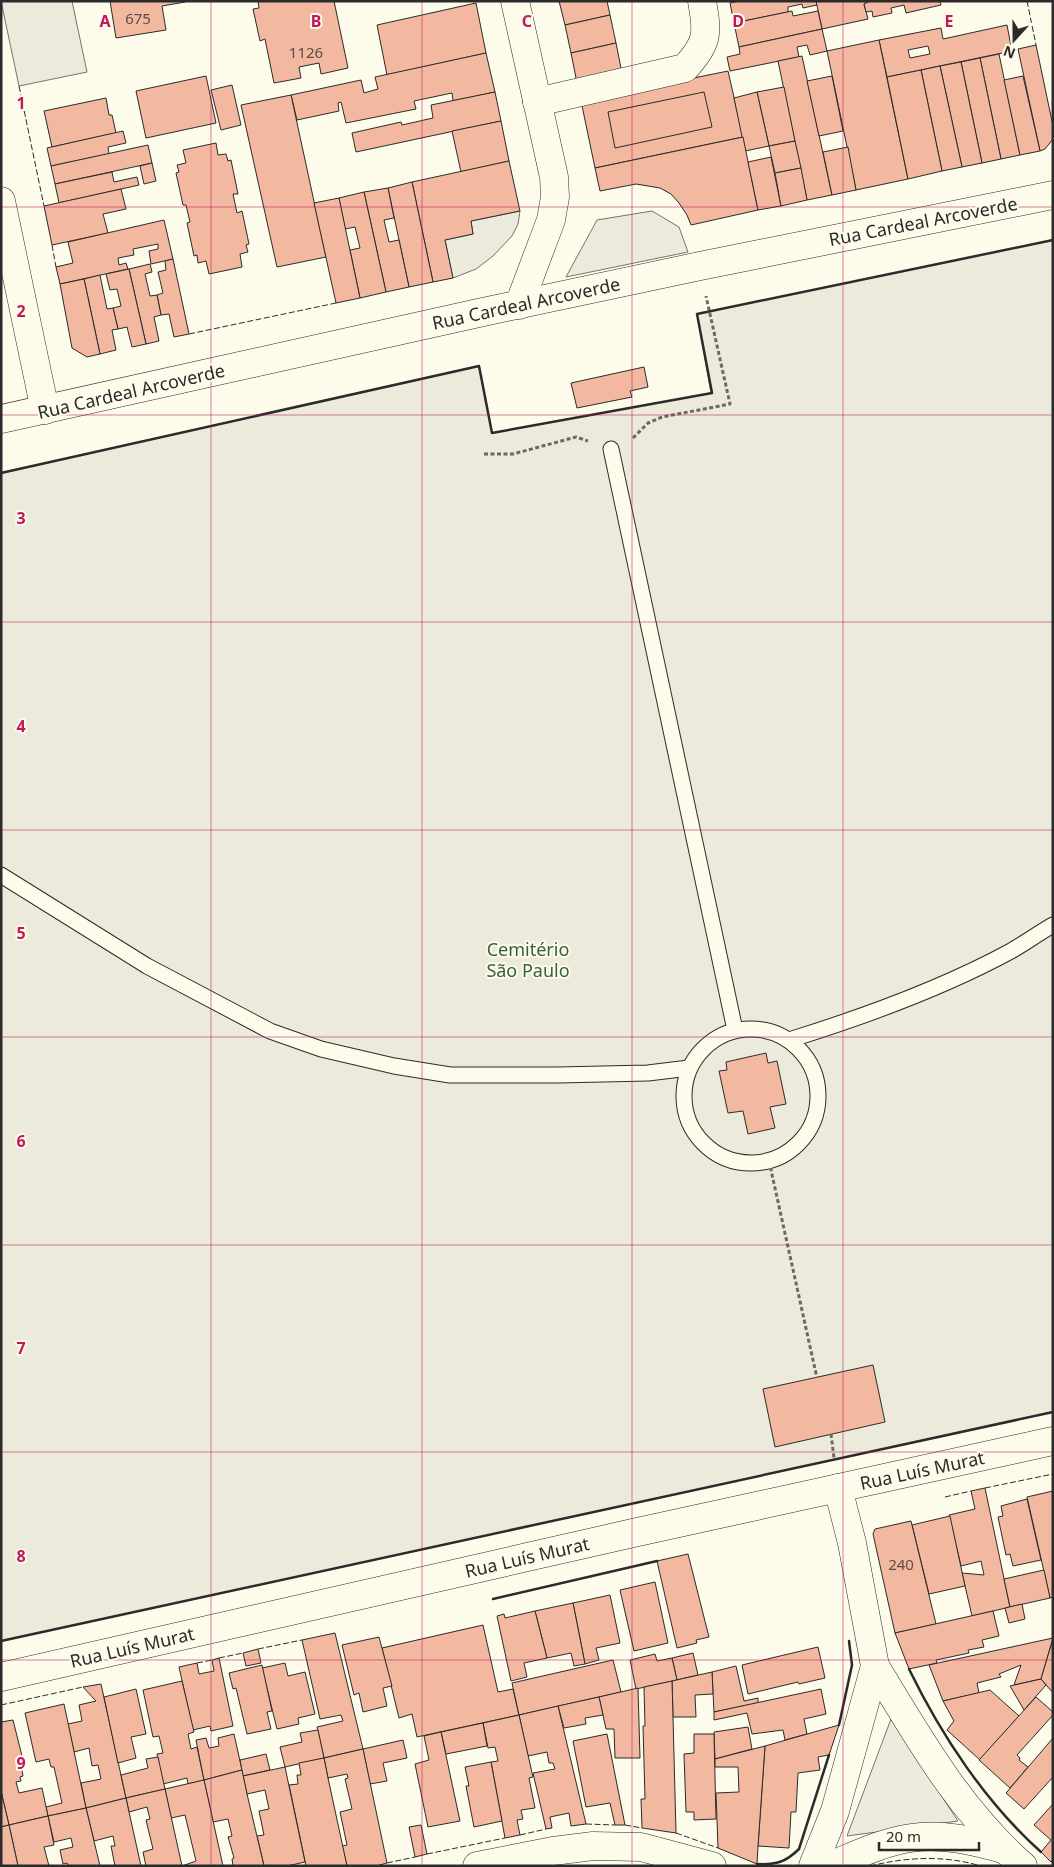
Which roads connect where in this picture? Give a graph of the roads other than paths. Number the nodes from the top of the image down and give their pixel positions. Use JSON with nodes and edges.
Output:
{"nodes":[{"id":1,"x":515,"y":1,"type":"edge"},
{"id":2,"x":702,"y":1,"type":"edge"},
{"id":3,"x":536,"y":102,"type":"junction"},
{"id":4,"x":1053,"y":195,"type":"edge"},
{"id":5,"x":1,"y":201,"type":"edge"},
{"id":6,"x":519,"y":304,"type":"junction"},
{"id":7,"x":45,"y":410,"type":"junction"},
{"id":8,"x":1,"y":419,"type":"edge"},
{"id":9,"x":611,"y":449,"type":"road end"},
{"id":10,"x":1,"y":875,"type":"edge"},
{"id":11,"x":1053,"y":925,"type":"edge"},
{"id":12,"x":735,"y":1030,"type":"junction"},
{"id":13,"x":789,"y":1040,"type":"junction"},
{"id":14,"x":688,"y":1068,"type":"junction"},
{"id":15,"x":1053,"y":1441,"type":"edge"},
{"id":16,"x":838,"y":1488,"type":"junction"},
{"id":17,"x":875,"y":1666,"type":"junction"},
{"id":18,"x":1,"y":1677,"type":"edge"},
{"id":19,"x":1013,"y":1857,"type":"edge"},
{"id":20,"x":477,"y":1866,"type":"edge"},
{"id":21,"x":712,"y":1866,"type":"edge"},
{"id":22,"x":813,"y":1866,"type":"edge"},
{"id":23,"x":830,"y":1866,"type":"edge"}],
"edges":[{"from":1,"to":3,"type":"street"},
{"from":2,"to":3,"type":"street"},
{"from":3,"to":6,"type":"street"},
{"from":4,"to":6,"type":"street","name":"Rua Cardeal Arcoverde"},
{"from":5,"to":7,"type":"street"},
{"from":6,"to":7,"type":"street","name":"Rua Cardeal Arcoverde"},
{"from":7,"to":8,"type":"street","name":"Rua Cardeal Arcoverde"},
{"from":9,"to":12,"type":"lane"},
{"from":10,"to":14,"type":"lane"},
{"from":11,"to":13,"type":"lane"},
{"from":12,"to":13,"type":"lane"},
{"from":12,"to":14,"type":"lane"},
{"from":13,"to":14,"type":"lane"},
{"from":15,"to":16,"type":"street","name":"Rua Luís Murat"},
{"from":16,"to":17,"type":"street"},
{"from":16,"to":18,"type":"street","name":"Rua Luís Murat"},
{"from":17,"to":19,"type":"street"},
{"from":17,"to":22,"type":"street"},
{"from":19,"to":23,"type":"street"},
{"from":20,"to":21,"type":"street"}]}
